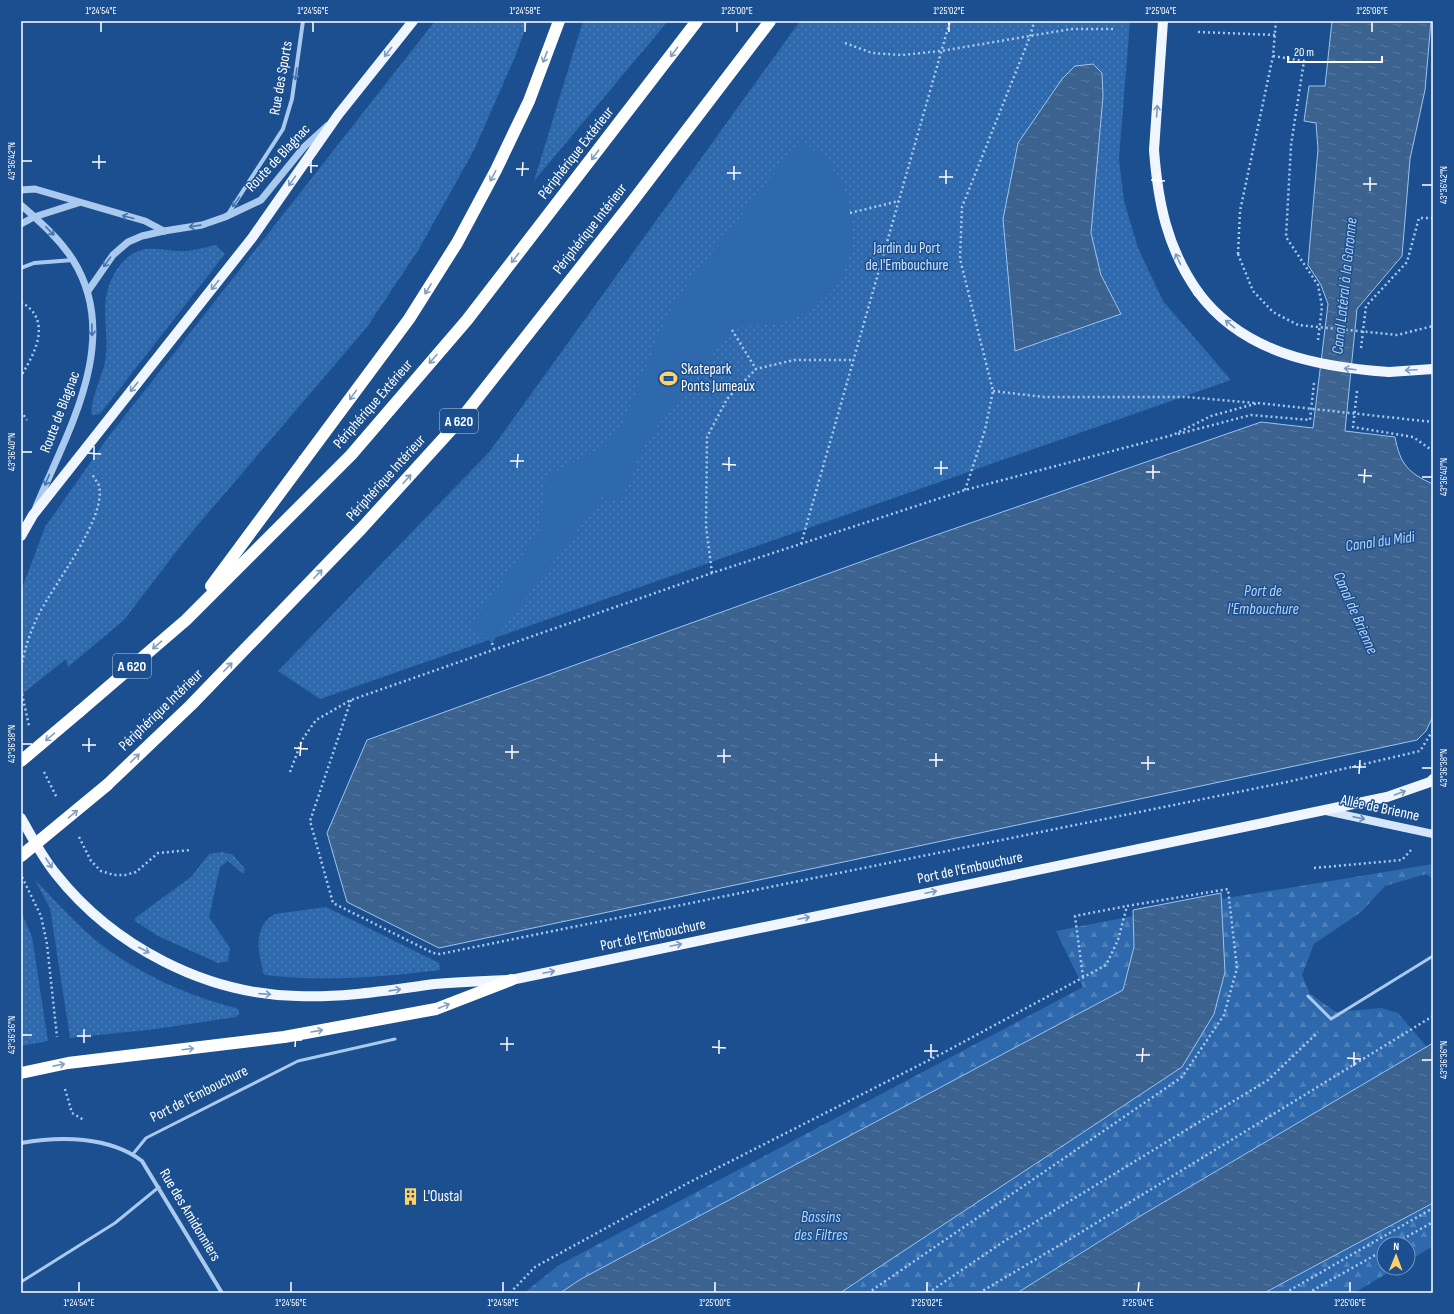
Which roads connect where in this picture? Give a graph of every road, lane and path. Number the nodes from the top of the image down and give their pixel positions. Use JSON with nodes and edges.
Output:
{"nodes":[{"id":1,"x":303,"y":21,"type":"edge"},
{"id":2,"x":413,"y":21,"type":"edge"},
{"id":3,"x":559,"y":21,"type":"edge"},
{"id":4,"x":697,"y":21,"type":"edge"},
{"id":5,"x":770,"y":21,"type":"edge"},
{"id":6,"x":950,"y":21,"type":"edge"},
{"id":7,"x":1034,"y":21,"type":"edge"},
{"id":8,"x":1164,"y":21,"type":"edge"},
{"id":9,"x":1276,"y":21,"type":"edge"},
{"id":10,"x":1113,"y":29,"type":"dead end"},
{"id":11,"x":1198,"y":32,"type":"dead end"},
{"id":12,"x":1031,"y":34,"type":"junction"},
{"id":13,"x":1275,"y":35,"type":"junction"},
{"id":14,"x":845,"y":42,"type":"dead end"},
{"id":15,"x":941,"y":51,"type":"junction"},
{"id":16,"x":1273,"y":56,"type":"junction"},
{"id":17,"x":338,"y":114,"type":"junction"},
{"id":18,"x":21,"y":190,"type":"edge"},
{"id":19,"x":899,"y":201,"type":"junction"},
{"id":20,"x":78,"y":203,"type":"junction"},
{"id":21,"x":21,"y":205,"type":"edge"},
{"id":22,"x":850,"y":213,"type":"dead end"},
{"id":23,"x":34,"y":217,"type":"junction"},
{"id":24,"x":225,"y":218,"type":"junction"},
{"id":25,"x":1419,"y":218,"type":"dead end"},
{"id":26,"x":1433,"y":218,"type":"edge"},
{"id":27,"x":21,"y":224,"type":"edge"},
{"id":28,"x":164,"y":231,"type":"junction"},
{"id":29,"x":73,"y":260,"type":"junction"},
{"id":30,"x":21,"y":268,"type":"edge"},
{"id":31,"x":88,"y":291,"type":"junction"},
{"id":32,"x":21,"y":302,"type":"edge"},
{"id":33,"x":1433,"y":326,"type":"edge"},
{"id":34,"x":732,"y":330,"type":"dead end"},
{"id":35,"x":1318,"y":344,"type":"dead end"},
{"id":36,"x":854,"y":360,"type":"junction"},
{"id":37,"x":1433,"y":369,"type":"edge"},
{"id":38,"x":756,"y":370,"type":"junction"},
{"id":39,"x":21,"y":376,"type":"edge"},
{"id":40,"x":1314,"y":382,"type":"dead end"},
{"id":41,"x":993,"y":391,"type":"junction"},
{"id":42,"x":1258,"y":403,"type":"junction"},
{"id":43,"x":21,"y":411,"type":"edge"},
{"id":44,"x":27,"y":420,"type":"dead end"},
{"id":45,"x":1433,"y":422,"type":"edge"},
{"id":46,"x":1173,"y":435,"type":"junction"},
{"id":47,"x":92,"y":475,"type":"dead end"},
{"id":48,"x":965,"y":490,"type":"junction"},
{"id":49,"x":32,"y":515,"type":"junction"},
{"id":50,"x":21,"y":536,"type":"edge"},
{"id":51,"x":801,"y":544,"type":"junction"},
{"id":52,"x":712,"y":573,"type":"junction"},
{"id":53,"x":186,"y":620,"type":"junction"},
{"id":54,"x":492,"y":642,"type":"dead end"},
{"id":55,"x":494,"y":649,"type":"junction"},
{"id":56,"x":21,"y":667,"type":"edge"},
{"id":57,"x":351,"y":700,"type":"junction"},
{"id":58,"x":1433,"y":730,"type":"edge"},
{"id":59,"x":21,"y":761,"type":"edge"},
{"id":60,"x":290,"y":772,"type":"dead end"},
{"id":61,"x":1433,"y":779,"type":"edge"},
{"id":62,"x":1321,"y":810,"type":"junction"},
{"id":63,"x":21,"y":818,"type":"edge"},
{"id":64,"x":1429,"y":833,"type":"edge"},
{"id":65,"x":21,"y":856,"type":"edge"},
{"id":66,"x":1314,"y":868,"type":"dead end"},
{"id":67,"x":21,"y":875,"type":"edge"},
{"id":68,"x":1127,"y":906,"type":"junction"},
{"id":69,"x":1433,"y":956,"type":"edge"},
{"id":70,"x":1083,"y":977,"type":"junction"},
{"id":71,"x":511,"y":980,"type":"junction"},
{"id":72,"x":1308,"y":996,"type":"dead end"},
{"id":73,"x":1433,"y":1016,"type":"edge"},
{"id":74,"x":1331,"y":1019,"type":"junction"},
{"id":75,"x":57,"y":1037,"type":"dead end"},
{"id":76,"x":395,"y":1039,"type":"dead end"},
{"id":77,"x":21,"y":1073,"type":"edge"},
{"id":78,"x":21,"y":1143,"type":"edge"},
{"id":79,"x":133,"y":1154,"type":"junction"},
{"id":80,"x":160,"y":1187,"type":"junction"},
{"id":81,"x":1433,"y":1208,"type":"edge"},
{"id":82,"x":1433,"y":1222,"type":"edge"},
{"id":83,"x":1408,"y":1236,"type":"edge"},
{"id":84,"x":1376,"y":1255,"type":"edge"},
{"id":85,"x":21,"y":1282,"type":"edge"},
{"id":86,"x":222,"y":1293,"type":"edge"},
{"id":87,"x":510,"y":1293,"type":"edge"},
{"id":88,"x":868,"y":1293,"type":"edge"},
{"id":89,"x":928,"y":1293,"type":"edge"},
{"id":90,"x":979,"y":1293,"type":"edge"},
{"id":91,"x":1285,"y":1293,"type":"edge"},
{"id":92,"x":1308,"y":1293,"type":"edge"}],
"edges":[{"from":1,"to":24,"type":"street","name":"Rue des Sports","one_way":true},
{"from":2,"to":17,"type":"main road","one_way":true},
{"from":3,"to":53,"type":"highway","one_way":true},
{"from":4,"to":53,"type":"highway","name":"Périphérique Extérieur","number":"A 620","one_way":true},
{"from":65,"to":5,"type":"highway","name":"Périphérique Intérieur","number":"A 620","one_way":true,"bridge":true},
{"from":6,"to":15,"type":"path"},
{"from":7,"to":12,"type":"path"},
{"from":37,"to":8,"type":"main road","one_way":true,"bridge":true},
{"from":9,"to":13,"type":"path"},
{"from":10,"to":12,"type":"path"},
{"from":11,"to":13,"type":"path"},
{"from":12,"to":15,"type":"path"},
{"from":12,"to":41,"type":"path"},
{"from":13,"to":16,"type":"path"},
{"from":14,"to":15,"type":"path"},
{"from":15,"to":19,"type":"path"},
{"from":16,"to":33,"type":"path","bridge":true},
{"from":16,"to":35,"type":"path"},
{"from":17,"to":24,"type":"street","name":"Route de Blagnac"},
{"from":17,"to":49,"type":"main road","one_way":true},
{"from":18,"to":20,"type":"street"},
{"from":19,"to":22,"type":"path"},
{"from":19,"to":36,"type":"path"},
{"from":20,"to":23,"type":"street"},
{"from":28,"to":20,"type":"street","one_way":true},
{"from":21,"to":23,"type":"street","name":"Route de Blagnac"},
{"from":23,"to":27,"type":"street"},
{"from":23,"to":29,"type":"street","name":"Route de Blagnac","one_way":true},
{"from":24,"to":28,"type":"street","name":"Route de Blagnac","one_way":true},
{"from":25,"to":26,"type":"path"},
{"from":28,"to":31,"type":"street","name":"Route de Blagnac","one_way":true},
{"from":29,"to":30,"type":"street"},
{"from":29,"to":31,"type":"street","name":"Route de Blagnac"},
{"from":31,"to":49,"type":"street","name":"Route de Blagnac","one_way":true},
{"from":32,"to":39,"type":"path"},
{"from":34,"to":38,"type":"path"},
{"from":36,"to":38,"type":"path"},
{"from":36,"to":51,"type":"path"},
{"from":38,"to":52,"type":"path"},
{"from":40,"to":46,"type":"path"},
{"from":41,"to":42,"type":"path"},
{"from":41,"to":48,"type":"path"},
{"from":42,"to":45,"type":"path","bridge":true},
{"from":42,"to":46,"type":"path"},
{"from":43,"to":44,"type":"path"},
{"from":46,"to":48,"type":"path"},
{"from":47,"to":56,"type":"path"},
{"from":48,"to":51,"type":"path"},
{"from":49,"to":50,"type":"main road"},
{"from":51,"to":52,"type":"path"},
{"from":52,"to":55,"type":"path"},
{"from":53,"to":59,"type":"highway","name":"Périphérique Extérieur","number":"A 620","one_way":true,"bridge":true},
{"from":54,"to":55,"type":"path"},
{"from":55,"to":57,"type":"path"},
{"from":57,"to":58,"type":"path"},
{"from":57,"to":60,"type":"path"},
{"from":62,"to":61,"type":"main road","name":"Port de l'Embouchure","one_way":true},
{"from":62,"to":64,"type":"main road","name":"Allée de Brienne","one_way":true},
{"from":71,"to":62,"type":"main road","name":"Port de l'Embouchure","one_way":true},
{"from":63,"to":71,"type":"main road","name":"Port de l'Embouchure","one_way":true},
{"from":64,"to":66,"type":"path"},
{"from":67,"to":75,"type":"path"},
{"from":68,"to":70,"type":"path"},
{"from":68,"to":70,"type":"path"},
{"from":68,"to":88,"type":"path"},
{"from":69,"to":74,"type":"lane"},
{"from":70,"to":87,"type":"path"},
{"from":77,"to":71,"type":"highway","one_way":true},
{"from":72,"to":74,"type":"lane"},
{"from":73,"to":90,"type":"path"},
{"from":74,"to":89,"type":"path"},
{"from":76,"to":79,"type":"lane","name":"Port de l'Embouchure"},
{"from":78,"to":79,"type":"street"},
{"from":79,"to":80,"type":"street","name":"Rue des Amidonniers"},
{"from":80,"to":85,"type":"lane"},
{"from":80,"to":86,"type":"street","name":"Rue des Amidonniers"},
{"from":81,"to":91,"type":"path"},
{"from":82,"to":83,"type":"path"},
{"from":84,"to":92,"type":"path"}]}
